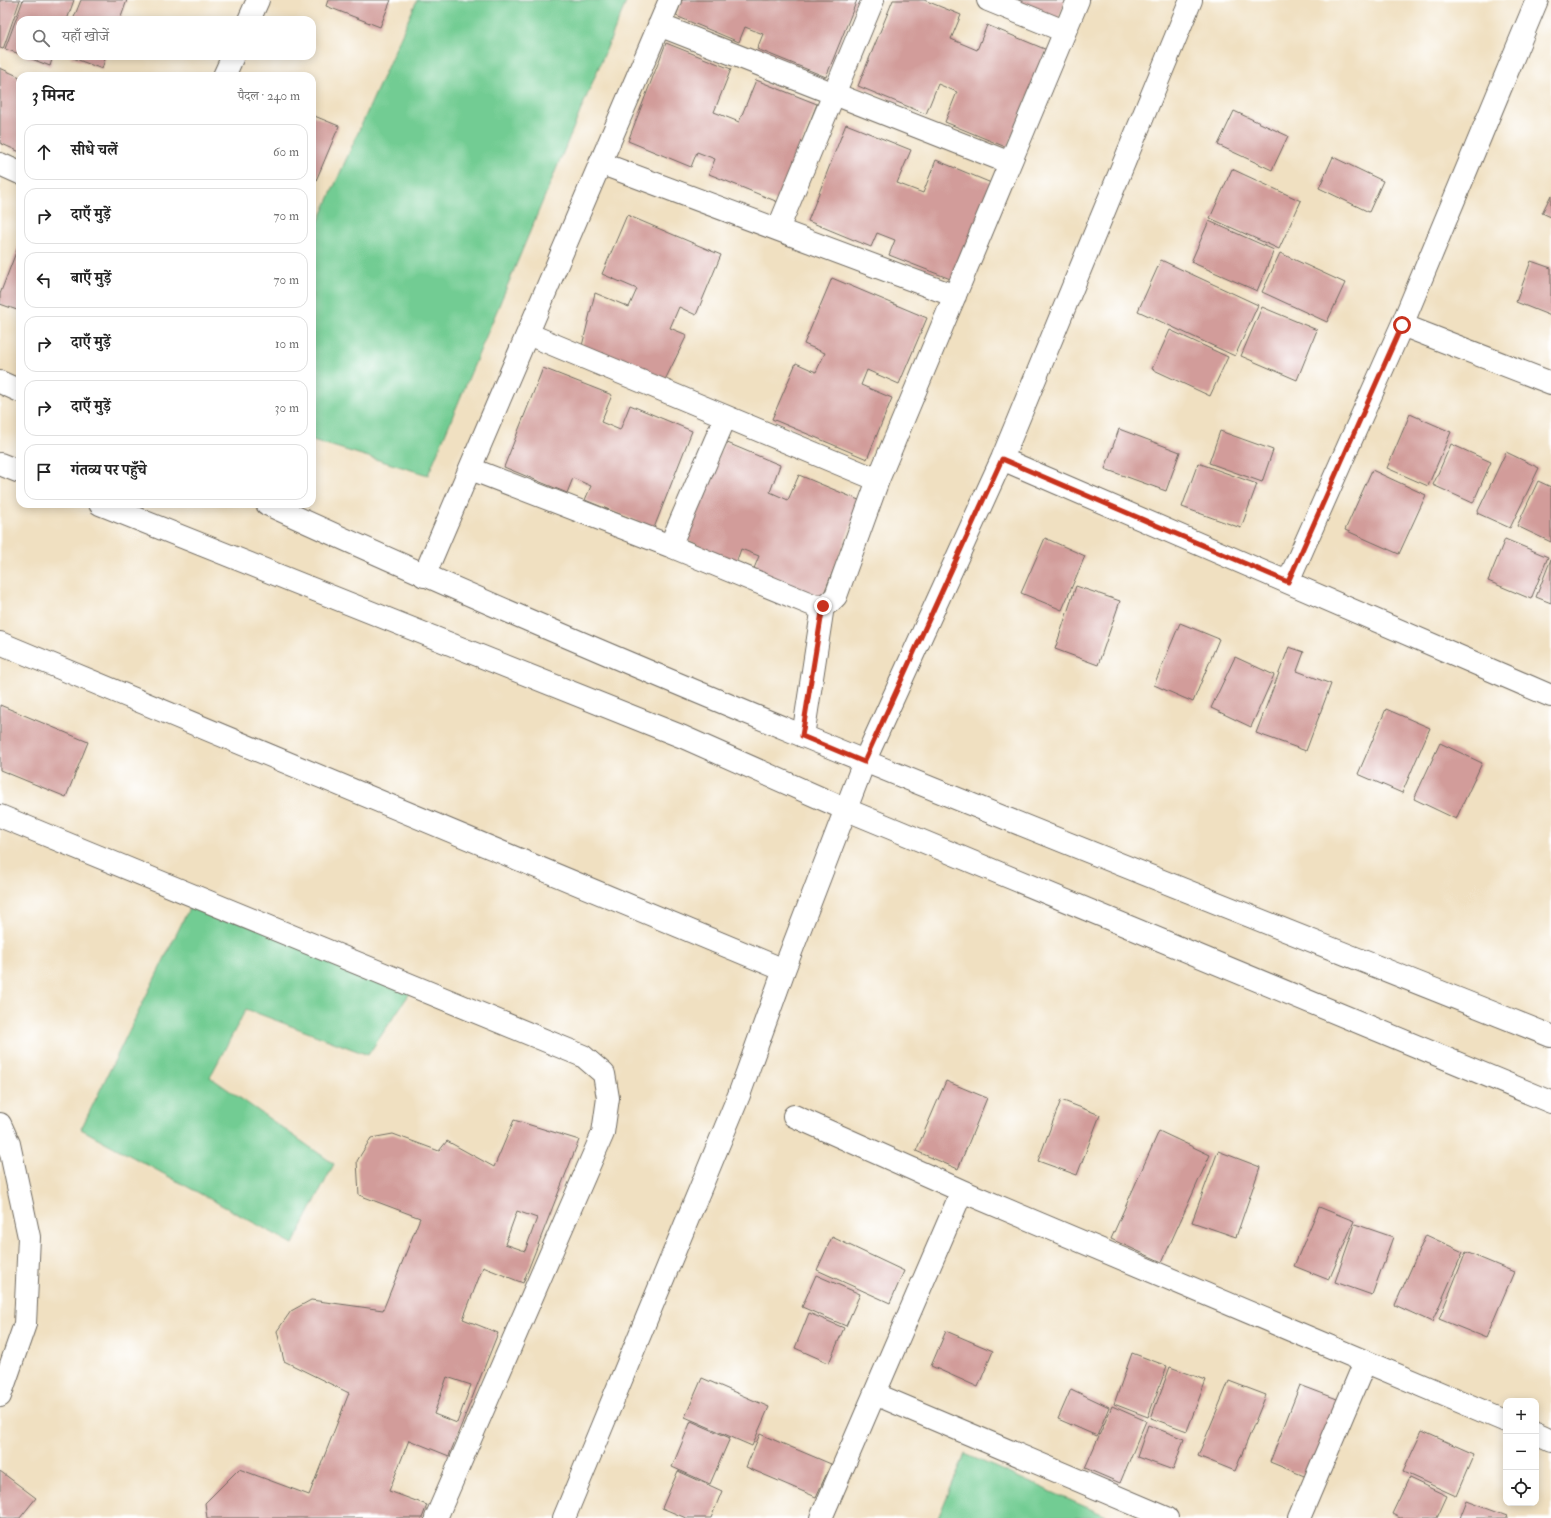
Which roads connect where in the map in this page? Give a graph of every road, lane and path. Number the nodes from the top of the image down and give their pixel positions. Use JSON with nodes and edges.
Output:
{"nodes":[{"id":1,"x":258,"y":0,"type":"edge"},
{"id":2,"x":670,"y":0,"type":"edge"},
{"id":3,"x":873,"y":0,"type":"edge"},
{"id":4,"x":988,"y":0,"type":"edge"},
{"id":5,"x":1078,"y":0,"type":"edge"},
{"id":6,"x":1191,"y":0,"type":"edge"},
{"id":7,"x":1537,"y":0,"type":"edge"},
{"id":8,"x":251,"y":16,"type":"edge"},
{"id":9,"x":659,"y":25,"type":"junction"},
{"id":10,"x":1064,"y":31,"type":"junction"},
{"id":11,"x":230,"y":60,"type":"edge"},
{"id":12,"x":226,"y":72,"type":"edge"},
{"id":13,"x":834,"y":94,"type":"junction"},
{"id":14,"x":600,"y":163,"type":"junction"},
{"id":15,"x":1010,"y":163,"type":"junction"},
{"id":16,"x":0,"y":164,"type":"edge"},
{"id":17,"x":16,"y":171,"type":"edge"},
{"id":18,"x":778,"y":229,"type":"junction"},
{"id":19,"x":955,"y":296,"type":"junction"},
{"id":20,"x":1402,"y":325,"type":"junction"},
{"id":21,"x":528,"y":334,"type":"junction"},
{"id":22,"x":0,"y":382,"type":"edge"},
{"id":23,"x":1551,"y":383,"type":"edge"},
{"id":24,"x":16,"y":389,"type":"edge"},
{"id":25,"x":726,"y":418,"type":"junction"},
{"id":26,"x":1002,"y":459,"type":"junction"},
{"id":27,"x":0,"y":464,"type":"edge"},
{"id":28,"x":471,"y":469,"type":"junction"},
{"id":29,"x":16,"y":470,"type":"edge"},
{"id":30,"x":878,"y":480,"type":"junction"},
{"id":31,"x":110,"y":508,"type":"edge"},
{"id":32,"x":276,"y":508,"type":"edge"},
{"id":33,"x":670,"y":546,"type":"junction"},
{"id":34,"x":424,"y":576,"type":"junction"},
{"id":35,"x":1288,"y":582,"type":"junction"},
{"id":36,"x":823,"y":606,"type":"junction"},
{"id":37,"x":0,"y":643,"type":"edge"},
{"id":38,"x":1551,"y":696,"type":"edge"},
{"id":39,"x":802,"y":736,"type":"junction"},
{"id":40,"x":864,"y":762,"type":"junction"},
{"id":41,"x":845,"y":809,"type":"junction"},
{"id":42,"x":0,"y":816,"type":"edge"},
{"id":43,"x":784,"y":970,"type":"junction"},
{"id":44,"x":1551,"y":1036,"type":"edge"},
{"id":45,"x":1551,"y":1102,"type":"edge"},
{"id":46,"x":794,"y":1116,"type":"dead end"},
{"id":47,"x":0,"y":1124,"type":"edge"},
{"id":48,"x":962,"y":1191,"type":"junction"},
{"id":49,"x":1365,"y":1362,"type":"junction"},
{"id":50,"x":875,"y":1394,"type":"junction"},
{"id":51,"x":0,"y":1396,"type":"edge"},
{"id":52,"x":1503,"y":1420,"type":"edge"},
{"id":53,"x":1539,"y":1435,"type":"edge"},
{"id":54,"x":1551,"y":1440,"type":"edge"},
{"id":55,"x":436,"y":1518,"type":"edge"},
{"id":56,"x":564,"y":1518,"type":"edge"},
{"id":57,"x":821,"y":1518,"type":"edge"},
{"id":58,"x":1167,"y":1518,"type":"edge"},
{"id":59,"x":1299,"y":1518,"type":"edge"}],
"edges":[{"from":1,"to":8,"type":"street"},
{"from":2,"to":9,"type":"street"},
{"from":3,"to":13,"type":"street"},
{"from":4,"to":10,"type":"street"},
{"from":5,"to":10,"type":"street"},
{"from":6,"to":26,"type":"street"},
{"from":7,"to":20,"type":"street"},
{"from":9,"to":13,"type":"street"},
{"from":9,"to":14,"type":"street"},
{"from":10,"to":15,"type":"street"},
{"from":11,"to":12,"type":"street"},
{"from":13,"to":15,"type":"street"},
{"from":13,"to":18,"type":"street"},
{"from":14,"to":18,"type":"street"},
{"from":14,"to":21,"type":"street"},
{"from":15,"to":19,"type":"street"},
{"from":16,"to":17,"type":"street"},
{"from":18,"to":19,"type":"street"},
{"from":19,"to":30,"type":"street"},
{"from":20,"to":23,"type":"street"},
{"from":20,"to":35,"type":"street"},
{"from":21,"to":25,"type":"street"},
{"from":21,"to":28,"type":"street"},
{"from":22,"to":24,"type":"street"},
{"from":25,"to":30,"type":"street"},
{"from":25,"to":33,"type":"street"},
{"from":26,"to":35,"type":"street"},
{"from":26,"to":40,"type":"street"},
{"from":27,"to":29,"type":"street"},
{"from":28,"to":33,"type":"street"},
{"from":28,"to":34,"type":"street"},
{"from":30,"to":36,"type":"street"},
{"from":31,"to":41,"type":"street"},
{"from":32,"to":34,"type":"street"},
{"from":33,"to":36,"type":"street"},
{"from":34,"to":39,"type":"street"},
{"from":35,"to":38,"type":"street"},
{"from":36,"to":39,"type":"street"},
{"from":37,"to":43,"type":"street"},
{"from":39,"to":40,"type":"street"},
{"from":40,"to":41,"type":"street"},
{"from":40,"to":44,"type":"street"},
{"from":41,"to":43,"type":"street"},
{"from":41,"to":45,"type":"street"},
{"from":42,"to":55,"type":"street"},
{"from":43,"to":56,"type":"street"},
{"from":46,"to":48,"type":"street"},
{"from":47,"to":51,"type":"street"},
{"from":48,"to":49,"type":"street"},
{"from":48,"to":50,"type":"street"},
{"from":49,"to":52,"type":"street"},
{"from":49,"to":59,"type":"street"},
{"from":50,"to":57,"type":"street"},
{"from":50,"to":58,"type":"street"},
{"from":53,"to":54,"type":"street"}]}
